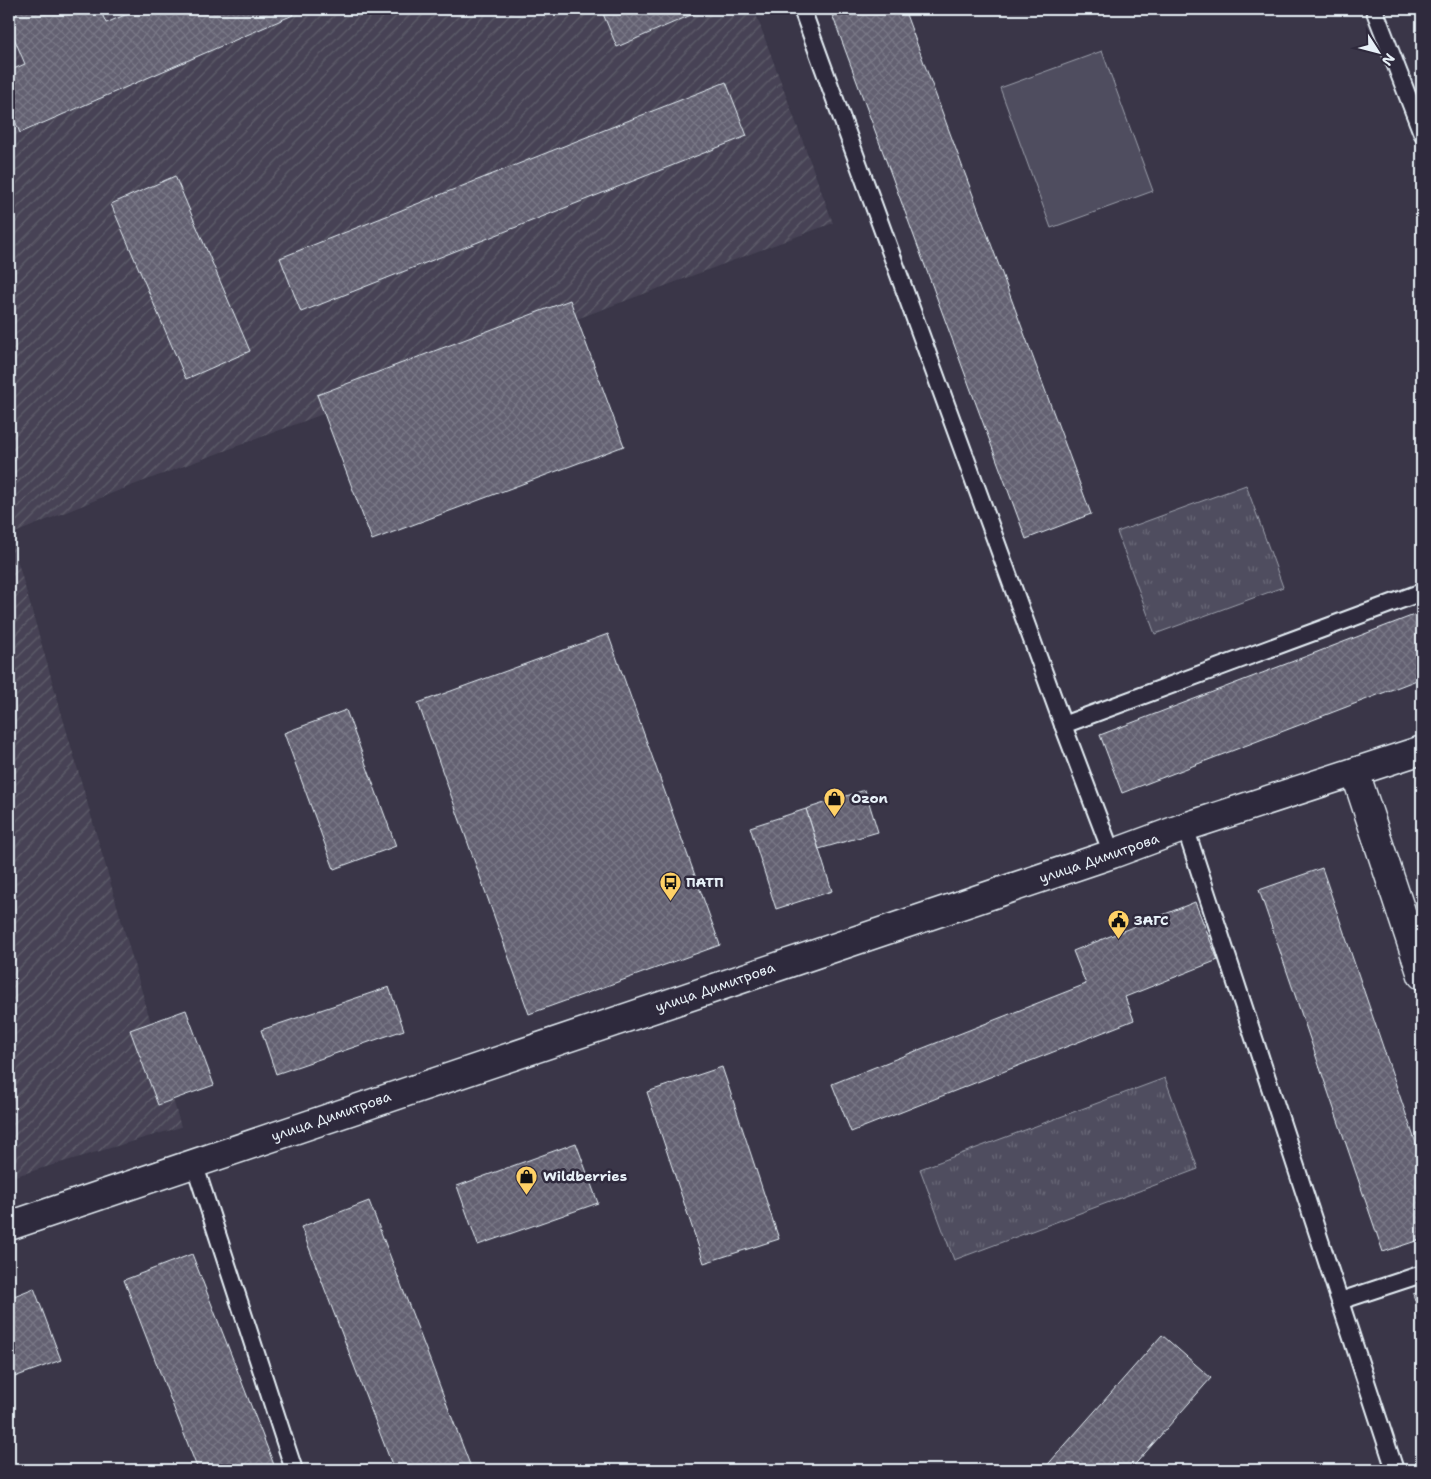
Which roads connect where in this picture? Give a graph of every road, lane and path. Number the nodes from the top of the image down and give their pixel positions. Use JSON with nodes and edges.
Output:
{"nodes":[{"id":1,"x":802,"y":9,"type":"edge"},
{"id":2,"x":1374,"y":9,"type":"edge"},
{"id":3,"x":1422,"y":132,"type":"edge"},
{"id":4,"x":1422,"y":592,"type":"edge"},
{"id":5,"x":1063,"y":725,"type":"junction"},
{"id":6,"x":1422,"y":750,"type":"edge"},
{"id":7,"x":1355,"y":772,"type":"junction"},
{"id":8,"x":1186,"y":827,"type":"junction"},
{"id":9,"x":1112,"y":854,"type":"junction"},
{"id":10,"x":1422,"y":975,"type":"edge"},
{"id":11,"x":194,"y":1163,"type":"junction"},
{"id":12,"x":9,"y":1226,"type":"edge"},
{"id":13,"x":1422,"y":1274,"type":"edge"},
{"id":14,"x":1340,"y":1301,"type":"junction"},
{"id":15,"x":294,"y":1470,"type":"edge"},
{"id":16,"x":1395,"y":1470,"type":"edge"}],
"edges":[{"from":1,"to":5,"type":"lane"},
{"from":2,"to":3,"type":"lane"},
{"from":4,"to":5,"type":"lane"},
{"from":5,"to":9,"type":"lane"},
{"from":6,"to":7,"type":"street","name":"улица Димитрова"},
{"from":7,"to":8,"type":"street","name":"улица Димитрова"},
{"from":7,"to":10,"type":"street"},
{"from":8,"to":9,"type":"street","name":"улица Димитрова"},
{"from":8,"to":14,"type":"lane"},
{"from":9,"to":11,"type":"street","name":"улица Димитрова"},
{"from":11,"to":12,"type":"street","name":"улица Димитрова"},
{"from":11,"to":15,"type":"lane"},
{"from":13,"to":14,"type":"lane"},
{"from":14,"to":16,"type":"lane"}]}
